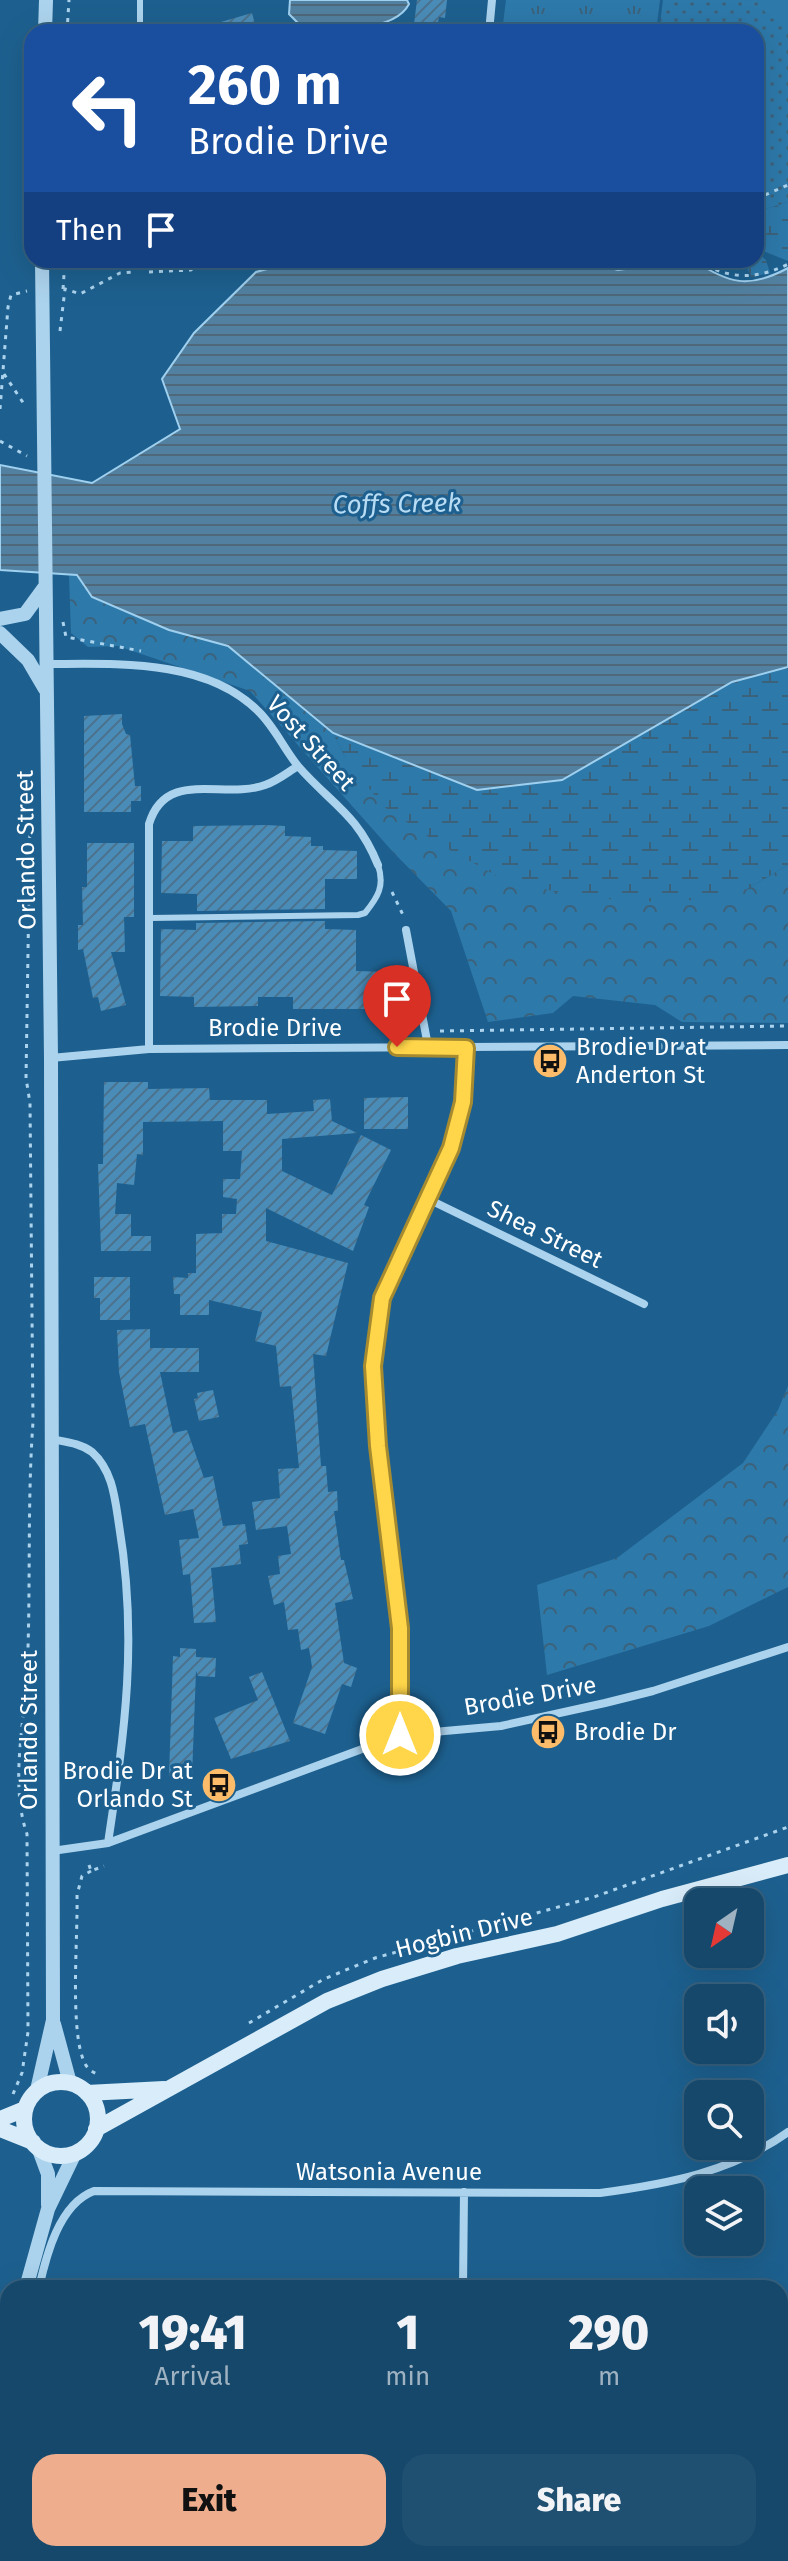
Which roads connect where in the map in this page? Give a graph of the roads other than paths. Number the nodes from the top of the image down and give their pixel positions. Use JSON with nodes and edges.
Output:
{"nodes":[{"id":1,"x":46,"y":0,"type":"edge"},
{"id":2,"x":140,"y":0,"type":"edge"},
{"id":3,"x":492,"y":0,"type":"edge"},
{"id":4,"x":45,"y":24,"type":"edge"},
{"id":5,"x":140,"y":24,"type":"edge"},
{"id":6,"x":490,"y":24,"type":"edge"},
{"id":7,"x":42,"y":268,"type":"edge"},
{"id":8,"x":46,"y":584,"type":"junction"},
{"id":9,"x":0,"y":619,"type":"edge"},
{"id":10,"x":0,"y":633,"type":"edge"},
{"id":11,"x":46,"y":664,"type":"junction"},
{"id":12,"x":45,"y":690,"type":"junction"},
{"id":13,"x":298,"y":766,"type":"junction"},
{"id":14,"x":378,"y":865,"type":"joint"},
{"id":15,"x":150,"y":918,"type":"junction"},
{"id":16,"x":406,"y":926,"type":"road end"},
{"id":17,"x":788,"y":1045,"type":"edge"},
{"id":18,"x":428,"y":1046,"type":"junction"},
{"id":19,"x":466,"y":1048,"type":"junction"},
{"id":20,"x":149,"y":1049,"type":"junction"},
{"id":21,"x":51,"y":1058,"type":"junction"},
{"id":22,"x":428,"y":1199,"type":"junction"},
{"id":23,"x":644,"y":1304,"type":"dead end"},
{"id":24,"x":51,"y":1439,"type":"junction"},
{"id":25,"x":788,"y":1647,"type":"edge"},
{"id":26,"x":400,"y":1735,"type":"junction"},
{"id":27,"x":108,"y":1843,"type":"junction"},
{"id":28,"x":51,"y":1851,"type":"junction"},
{"id":29,"x":788,"y":1865,"type":"edge"},
{"id":30,"x":53,"y":2020,"type":"junction"},
{"id":31,"x":70,"y":2083,"type":"junction"},
{"id":32,"x":169,"y":2089,"type":"junction"},
{"id":33,"x":37,"y":2090,"type":"junction"},
{"id":34,"x":87,"y":2093,"type":"junction"},
{"id":35,"x":25,"y":2109,"type":"junction"},
{"id":36,"x":0,"y":2119,"type":"edge"},
{"id":37,"x":0,"y":2129,"type":"edge"},
{"id":38,"x":96,"y":2129,"type":"junction"},
{"id":39,"x":788,"y":2132,"type":"edge"},
{"id":40,"x":36,"y":2145,"type":"junction"},
{"id":41,"x":75,"y":2153,"type":"junction"},
{"id":42,"x":464,"y":2192,"type":"junction"},
{"id":43,"x":48,"y":2209,"type":"junction"},
{"id":44,"x":28,"y":2280,"type":"edge"},
{"id":45,"x":41,"y":2280,"type":"edge"},
{"id":46,"x":463,"y":2280,"type":"edge"}],
"edges":[{"from":1,"to":4,"type":"street"},
{"from":2,"to":5,"type":"lane"},
{"from":3,"to":6,"type":"street"},
{"from":7,"to":8,"type":"street","name":"Orlando Street"},
{"from":8,"to":9,"type":"street"},
{"from":8,"to":11,"type":"street","name":"Orlando Street"},
{"from":10,"to":12,"type":"street"},
{"from":11,"to":12,"type":"street","name":"Orlando Street"},
{"from":11,"to":13,"type":"street","name":"Vost Street"},
{"from":12,"to":21,"type":"street","name":"Orlando Street"},
{"from":13,"to":14,"type":"street","name":"Vost Street"},
{"from":13,"to":15,"type":"street"},
{"from":14,"to":15,"type":"lane"},
{"from":15,"to":20,"type":"street"},
{"from":16,"to":18,"type":"street"},
{"from":17,"to":19,"type":"street","name":"Brodie Drive"},
{"from":18,"to":19,"type":"street","name":"Brodie Drive"},
{"from":18,"to":20,"type":"street","name":"Brodie Drive"},
{"from":19,"to":22,"type":"street"},
{"from":20,"to":21,"type":"street","name":"Brodie Drive"},
{"from":21,"to":24,"type":"street","name":"Orlando Street"},
{"from":22,"to":23,"type":"street","name":"Shea Street"},
{"from":22,"to":26,"type":"street"},
{"from":24,"to":27,"type":"street"},
{"from":24,"to":28,"type":"street","name":"Orlando Street"},
{"from":25,"to":26,"type":"street","name":"Brodie Drive"},
{"from":26,"to":27,"type":"street","name":"Brodie Drive"},
{"from":27,"to":28,"type":"street","name":"Brodie Drive"},
{"from":28,"to":30,"type":"street","name":"Orlando Street"},
{"from":29,"to":32,"type":"main road","name":"Hogbin Drive"},
{"from":30,"to":31,"type":"street","name":"Orlando Street"},
{"from":30,"to":33,"type":"street","name":"Orlando Street"},
{"from":31,"to":33,"type":"main road"},
{"from":31,"to":34,"type":"main road"},
{"from":32,"to":34,"type":"main road","name":"Hogbin Drive"},
{"from":32,"to":38,"type":"main road","name":"Hogbin Drive"},
{"from":33,"to":35,"type":"main road"},
{"from":34,"to":38,"type":"main road"},
{"from":35,"to":36,"type":"main road"},
{"from":35,"to":40,"type":"main road"},
{"from":37,"to":40,"type":"main road"},
{"from":38,"to":41,"type":"main road"},
{"from":39,"to":42,"type":"street","name":"Watsonia Avenue"},
{"from":40,"to":41,"type":"main road"},
{"from":40,"to":43,"type":"street"},
{"from":41,"to":43,"type":"street"},
{"from":42,"to":45,"type":"street","name":"Watsonia Avenue"},
{"from":42,"to":46,"type":"street"},
{"from":43,"to":44,"type":"street"}]}
